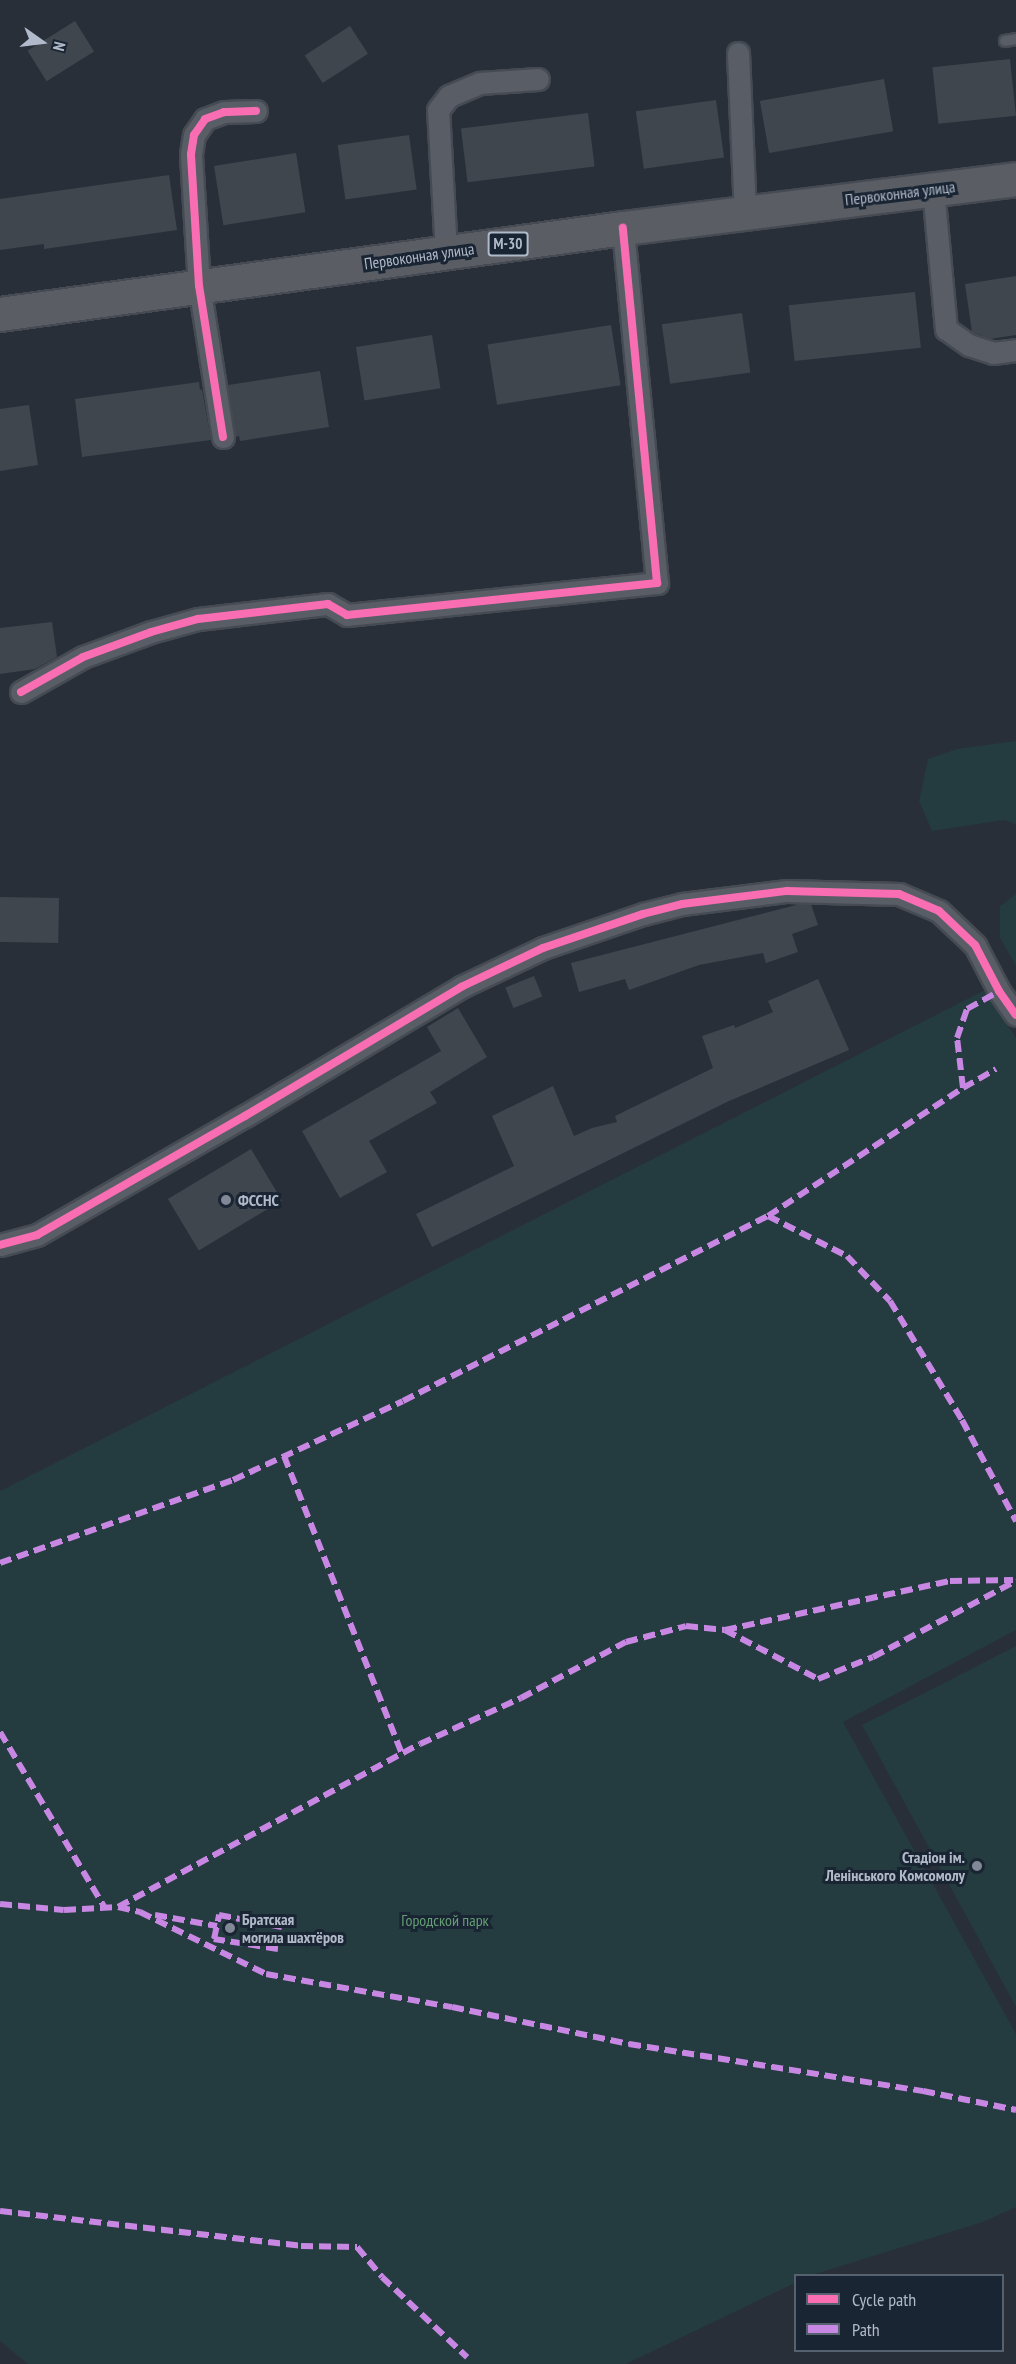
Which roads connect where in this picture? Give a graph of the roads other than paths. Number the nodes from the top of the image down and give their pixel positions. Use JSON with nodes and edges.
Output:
{"nodes":[{"id":1,"x":738,"y":52,"type":"dead end"},
{"id":2,"x":538,"y":79,"type":"dead end"},
{"id":3,"x":256,"y":111,"type":"dead end"},
{"id":4,"x":1016,"y":179,"type":"edge"},
{"id":5,"x":933,"y":189,"type":"junction"},
{"id":6,"x":745,"y":213,"type":"junction"},
{"id":7,"x":623,"y":228,"type":"junction"},
{"id":8,"x":446,"y":252,"type":"junction"},
{"id":9,"x":199,"y":286,"type":"junction"},
{"id":10,"x":0,"y":314,"type":"edge"},
{"id":11,"x":1016,"y":350,"type":"edge"},
{"id":12,"x":223,"y":437,"type":"dead end"},
{"id":13,"x":21,"y":692,"type":"dead end"},
{"id":14,"x":1016,"y":1015,"type":"edge"},
{"id":15,"x":0,"y":1245,"type":"edge"}],
"edges":[{"from":1,"to":6,"type":"street"},
{"from":2,"to":8,"type":"street"},
{"from":3,"to":9,"type":"street"},
{"from":4,"to":5,"type":"highway","name":"Первоконная улица","number":"М-30"},
{"from":5,"to":6,"type":"highway","name":"Первоконная улица","number":"М-30"},
{"from":5,"to":11,"type":"street"},
{"from":6,"to":7,"type":"highway","name":"Первоконная улица","number":"М-30"},
{"from":7,"to":8,"type":"highway","name":"Первоконная улица","number":"М-30"},
{"from":7,"to":13,"type":"street"},
{"from":8,"to":9,"type":"highway","name":"Первоконная улица","number":"М-30"},
{"from":9,"to":10,"type":"highway","name":"Первоконная улица","number":"М-30"},
{"from":9,"to":12,"type":"street"},
{"from":14,"to":15,"type":"street"}]}
